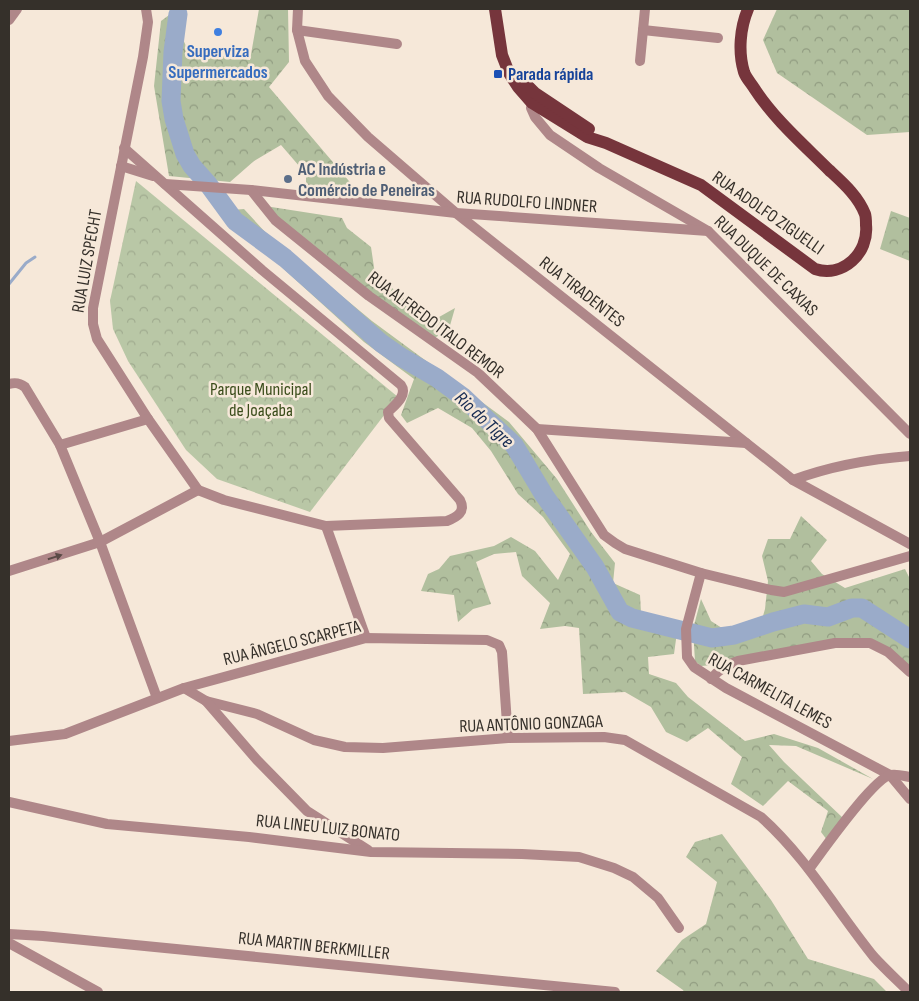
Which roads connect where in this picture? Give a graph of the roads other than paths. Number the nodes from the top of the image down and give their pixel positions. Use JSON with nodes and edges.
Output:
{"nodes":[{"id":1,"x":17,"y":9,"type":"edge"},
{"id":2,"x":146,"y":9,"type":"edge"},
{"id":3,"x":298,"y":9,"type":"edge"},
{"id":4,"x":495,"y":9,"type":"edge"},
{"id":5,"x":645,"y":9,"type":"edge"},
{"id":6,"x":748,"y":9,"type":"edge"},
{"id":7,"x":9,"y":20,"type":"edge"},
{"id":8,"x":298,"y":30,"type":"junction"},
{"id":9,"x":643,"y":30,"type":"junction"},
{"id":10,"x":718,"y":38,"type":"dead end"},
{"id":11,"x":397,"y":44,"type":"dead end"},
{"id":12,"x":640,"y":61,"type":"dead end"},
{"id":13,"x":539,"y":104,"type":"junction"},
{"id":14,"x":124,"y":148,"type":"junction"},
{"id":15,"x":121,"y":166,"type":"junction"},
{"id":16,"x":157,"y":177,"type":"junction"},
{"id":17,"x":165,"y":184,"type":"junction"},
{"id":18,"x":251,"y":190,"type":"junction"},
{"id":19,"x":456,"y":213,"type":"junction"},
{"id":20,"x":708,"y":231,"type":"junction"},
{"id":21,"x":12,"y":383,"type":"edge"},
{"id":22,"x":148,"y":419,"type":"junction"},
{"id":23,"x":537,"y":430,"type":"junction"},
{"id":24,"x":910,"y":434,"type":"edge"},
{"id":25,"x":746,"y":444,"type":"junction"},
{"id":26,"x":60,"y":445,"type":"junction"},
{"id":27,"x":910,"y":456,"type":"edge"},
{"id":28,"x":793,"y":480,"type":"junction"},
{"id":29,"x":198,"y":490,"type":"junction"},
{"id":30,"x":326,"y":526,"type":"junction"},
{"id":31,"x":100,"y":542,"type":"junction"},
{"id":32,"x":910,"y":544,"type":"edge"},
{"id":33,"x":910,"y":556,"type":"edge"},
{"id":34,"x":9,"y":571,"type":"edge"},
{"id":35,"x":701,"y":573,"type":"junction"},
{"id":36,"x":366,"y":638,"type":"junction"},
{"id":37,"x":910,"y":672,"type":"edge"},
{"id":38,"x":711,"y":679,"type":"junction"},
{"id":39,"x":184,"y":688,"type":"junction"},
{"id":40,"x":157,"y":698,"type":"junction"},
{"id":41,"x":206,"y":701,"type":"junction"},
{"id":42,"x":508,"y":738,"type":"junction"},
{"id":43,"x":9,"y":741,"type":"edge"},
{"id":44,"x":890,"y":775,"type":"junction"},
{"id":45,"x":910,"y":777,"type":"edge"},
{"id":46,"x":910,"y":799,"type":"edge"},
{"id":47,"x":9,"y":802,"type":"edge"},
{"id":48,"x":371,"y":852,"type":"junction"},
{"id":49,"x":809,"y":869,"type":"junction"},
{"id":50,"x":679,"y":928,"type":"dead end"},
{"id":51,"x":9,"y":934,"type":"edge"},
{"id":52,"x":9,"y":943,"type":"edge"},
{"id":53,"x":98,"y":992,"type":"edge"},
{"id":54,"x":615,"y":992,"type":"edge"},
{"id":55,"x":909,"y":992,"type":"edge"}],
"edges":[{"from":1,"to":7,"type":"street"},
{"from":2,"to":14,"type":"street","name":"RUA LUIZ SPECHT"},
{"from":3,"to":8,"type":"street","name":"RUA TIRADENTES"},
{"from":4,"to":13,"type":"main road","name":"RUA DUQUE DE CAXIAS"},
{"from":5,"to":9,"type":"street"},
{"from":6,"to":13,"type":"main road","name":"RUA ADOLFO ZIGUELLI"},
{"from":8,"to":11,"type":"street"},
{"from":8,"to":19,"type":"street","name":"RUA TIRADENTES"},
{"from":9,"to":10,"type":"street"},
{"from":9,"to":12,"type":"street"},
{"from":13,"to":20,"type":"street","name":"RUA DUQUE DE CAXIAS"},
{"from":14,"to":15,"type":"street","name":"RUA LUIZ SPECHT"},
{"from":14,"to":16,"type":"street"},
{"from":15,"to":16,"type":"street"},
{"from":15,"to":22,"type":"street","name":"RUA LUIZ SPECHT"},
{"from":16,"to":17,"type":"street"},
{"from":17,"to":18,"type":"street","name":"RUA RUDOLFO LINDNER"},
{"from":17,"to":30,"type":"street"},
{"from":18,"to":19,"type":"street","name":"RUA RUDOLFO LINDNER"},
{"from":18,"to":23,"type":"street","name":"RUA ALFREDO ITALO REMOR"},
{"from":19,"to":20,"type":"street","name":"RUA RUDOLFO LINDNER"},
{"from":19,"to":25,"type":"street","name":"RUA TIRADENTES"},
{"from":20,"to":24,"type":"street","name":"RUA DUQUE DE CAXIAS"},
{"from":21,"to":26,"type":"street"},
{"from":22,"to":26,"type":"street"},
{"from":22,"to":29,"type":"street","name":"RUA LUIZ SPECHT"},
{"from":23,"to":25,"type":"street"},
{"from":23,"to":35,"type":"street","name":"RUA ALFREDO ITALO REMOR"},
{"from":25,"to":28,"type":"street","name":"RUA TIRADENTES"},
{"from":26,"to":31,"type":"street"},
{"from":27,"to":28,"type":"street"},
{"from":28,"to":32,"type":"street","name":"RUA TIRADENTES"},
{"from":29,"to":30,"type":"street"},
{"from":29,"to":31,"type":"street"},
{"from":30,"to":36,"type":"street"},
{"from":34,"to":31,"type":"street","one_way":true},
{"from":31,"to":40,"type":"street"},
{"from":33,"to":35,"type":"street","name":"RUA ALFREDO ITALO REMOR"},
{"from":35,"to":38,"type":"street","name":"RUA CARMELITA LEMES"},
{"from":36,"to":39,"type":"street","name":"RUA ÂNGELO SCARPETA"},
{"from":36,"to":42,"type":"street","name":"RUA ÂNGELO SCARPETA"},
{"from":37,"to":38,"type":"street"},
{"from":38,"to":44,"type":"street","name":"RUA CARMELITA LEMES"},
{"from":39,"to":40,"type":"street","name":"RUA ÂNGELO SCARPETA"},
{"from":39,"to":41,"type":"street","name":"RUA ANTÔNIO GONZAGA"},
{"from":40,"to":43,"type":"street","name":"RUA ÂNGELO SCARPETA"},
{"from":41,"to":42,"type":"street","name":"RUA ANTÔNIO GONZAGA"},
{"from":41,"to":48,"type":"street"},
{"from":42,"to":49,"type":"street","name":"RUA ANTÔNIO GONZAGA"},
{"from":44,"to":45,"type":"street"},
{"from":44,"to":46,"type":"street","name":"RUA CARMELITA LEMES"},
{"from":44,"to":49,"type":"street"},
{"from":47,"to":48,"type":"street","name":"RUA LINEU LUIZ BONATO"},
{"from":48,"to":50,"type":"street","name":"RUA LINEU LUIZ BONATO"},
{"from":49,"to":55,"type":"street","name":"RUA ANTÔNIO GONZAGA"},
{"from":51,"to":54,"type":"street","name":"RUA MARTIN BERKMILLER"},
{"from":52,"to":53,"type":"street"}]}
